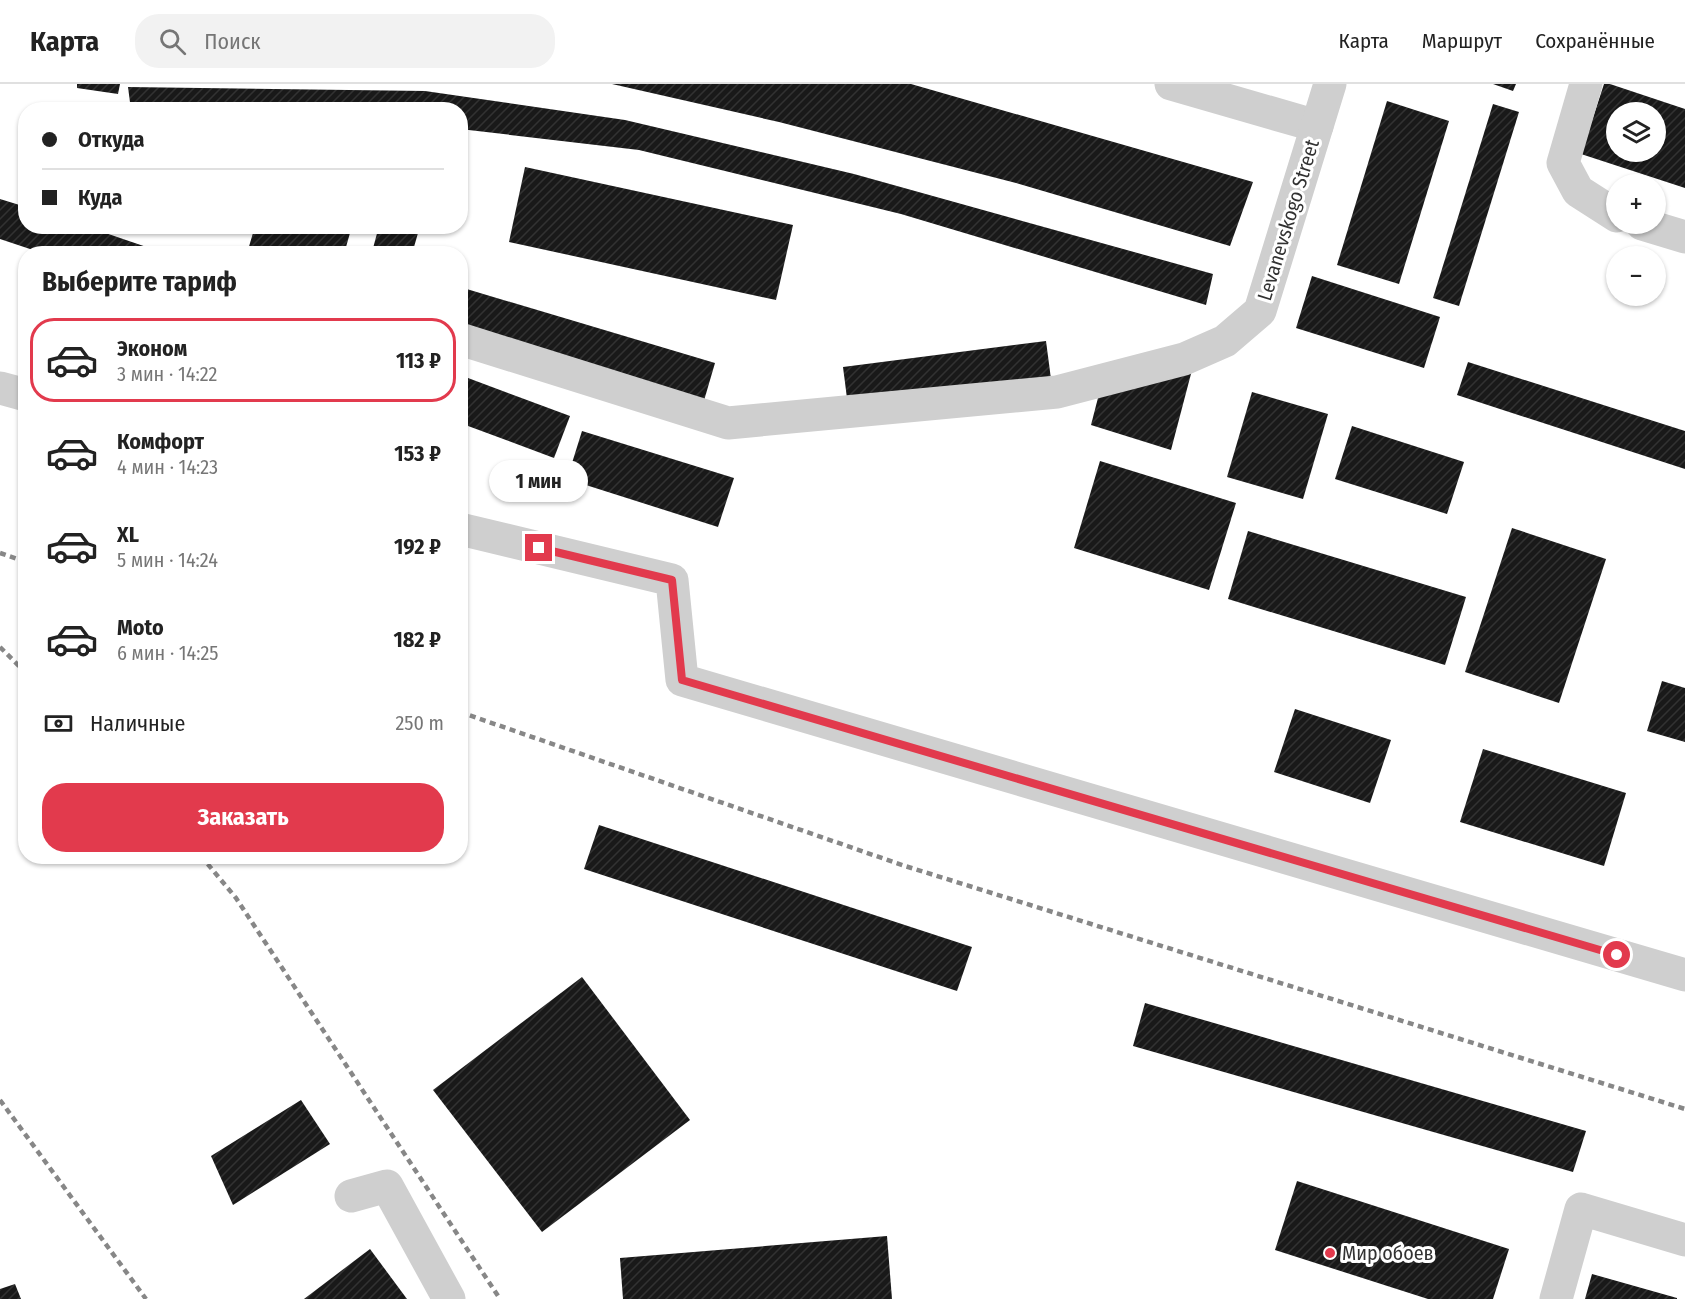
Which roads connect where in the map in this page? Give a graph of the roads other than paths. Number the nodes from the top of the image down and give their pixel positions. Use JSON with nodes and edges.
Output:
{"nodes":[{"id":1,"x":1171,"y":84,"type":"edge"},
{"id":2,"x":1330,"y":84,"type":"edge"},
{"id":3,"x":1586,"y":84,"type":"edge"},
{"id":4,"x":1317,"y":126,"type":"junction"},
{"id":5,"x":1606,"y":209,"type":"edge"},
{"id":6,"x":1666,"y":231,"type":"edge"},
{"id":7,"x":1685,"y":237,"type":"edge"},
{"id":8,"x":468,"y":342,"type":"edge"},
{"id":9,"x":0,"y":388,"type":"edge"},
{"id":10,"x":18,"y":393,"type":"edge"},
{"id":11,"x":468,"y":531,"type":"edge"},
{"id":12,"x":1685,"y":975,"type":"edge"},
{"id":13,"x":351,"y":1196,"type":"dead end"},
{"id":14,"x":1685,"y":1240,"type":"edge"},
{"id":15,"x":449,"y":1299,"type":"edge"},
{"id":16,"x":1556,"y":1299,"type":"edge"}],
"edges":[{"from":1,"to":4,"type":"street"},
{"from":2,"to":4,"type":"street","name":"Levanevskogo Street"},
{"from":3,"to":5,"type":"street"},
{"from":4,"to":8,"type":"street","name":"Levanevskogo Street"},
{"from":6,"to":7,"type":"street"},
{"from":9,"to":10,"type":"street"},
{"from":11,"to":12,"type":"street"},
{"from":13,"to":15,"type":"street"},
{"from":14,"to":16,"type":"street"}]}
